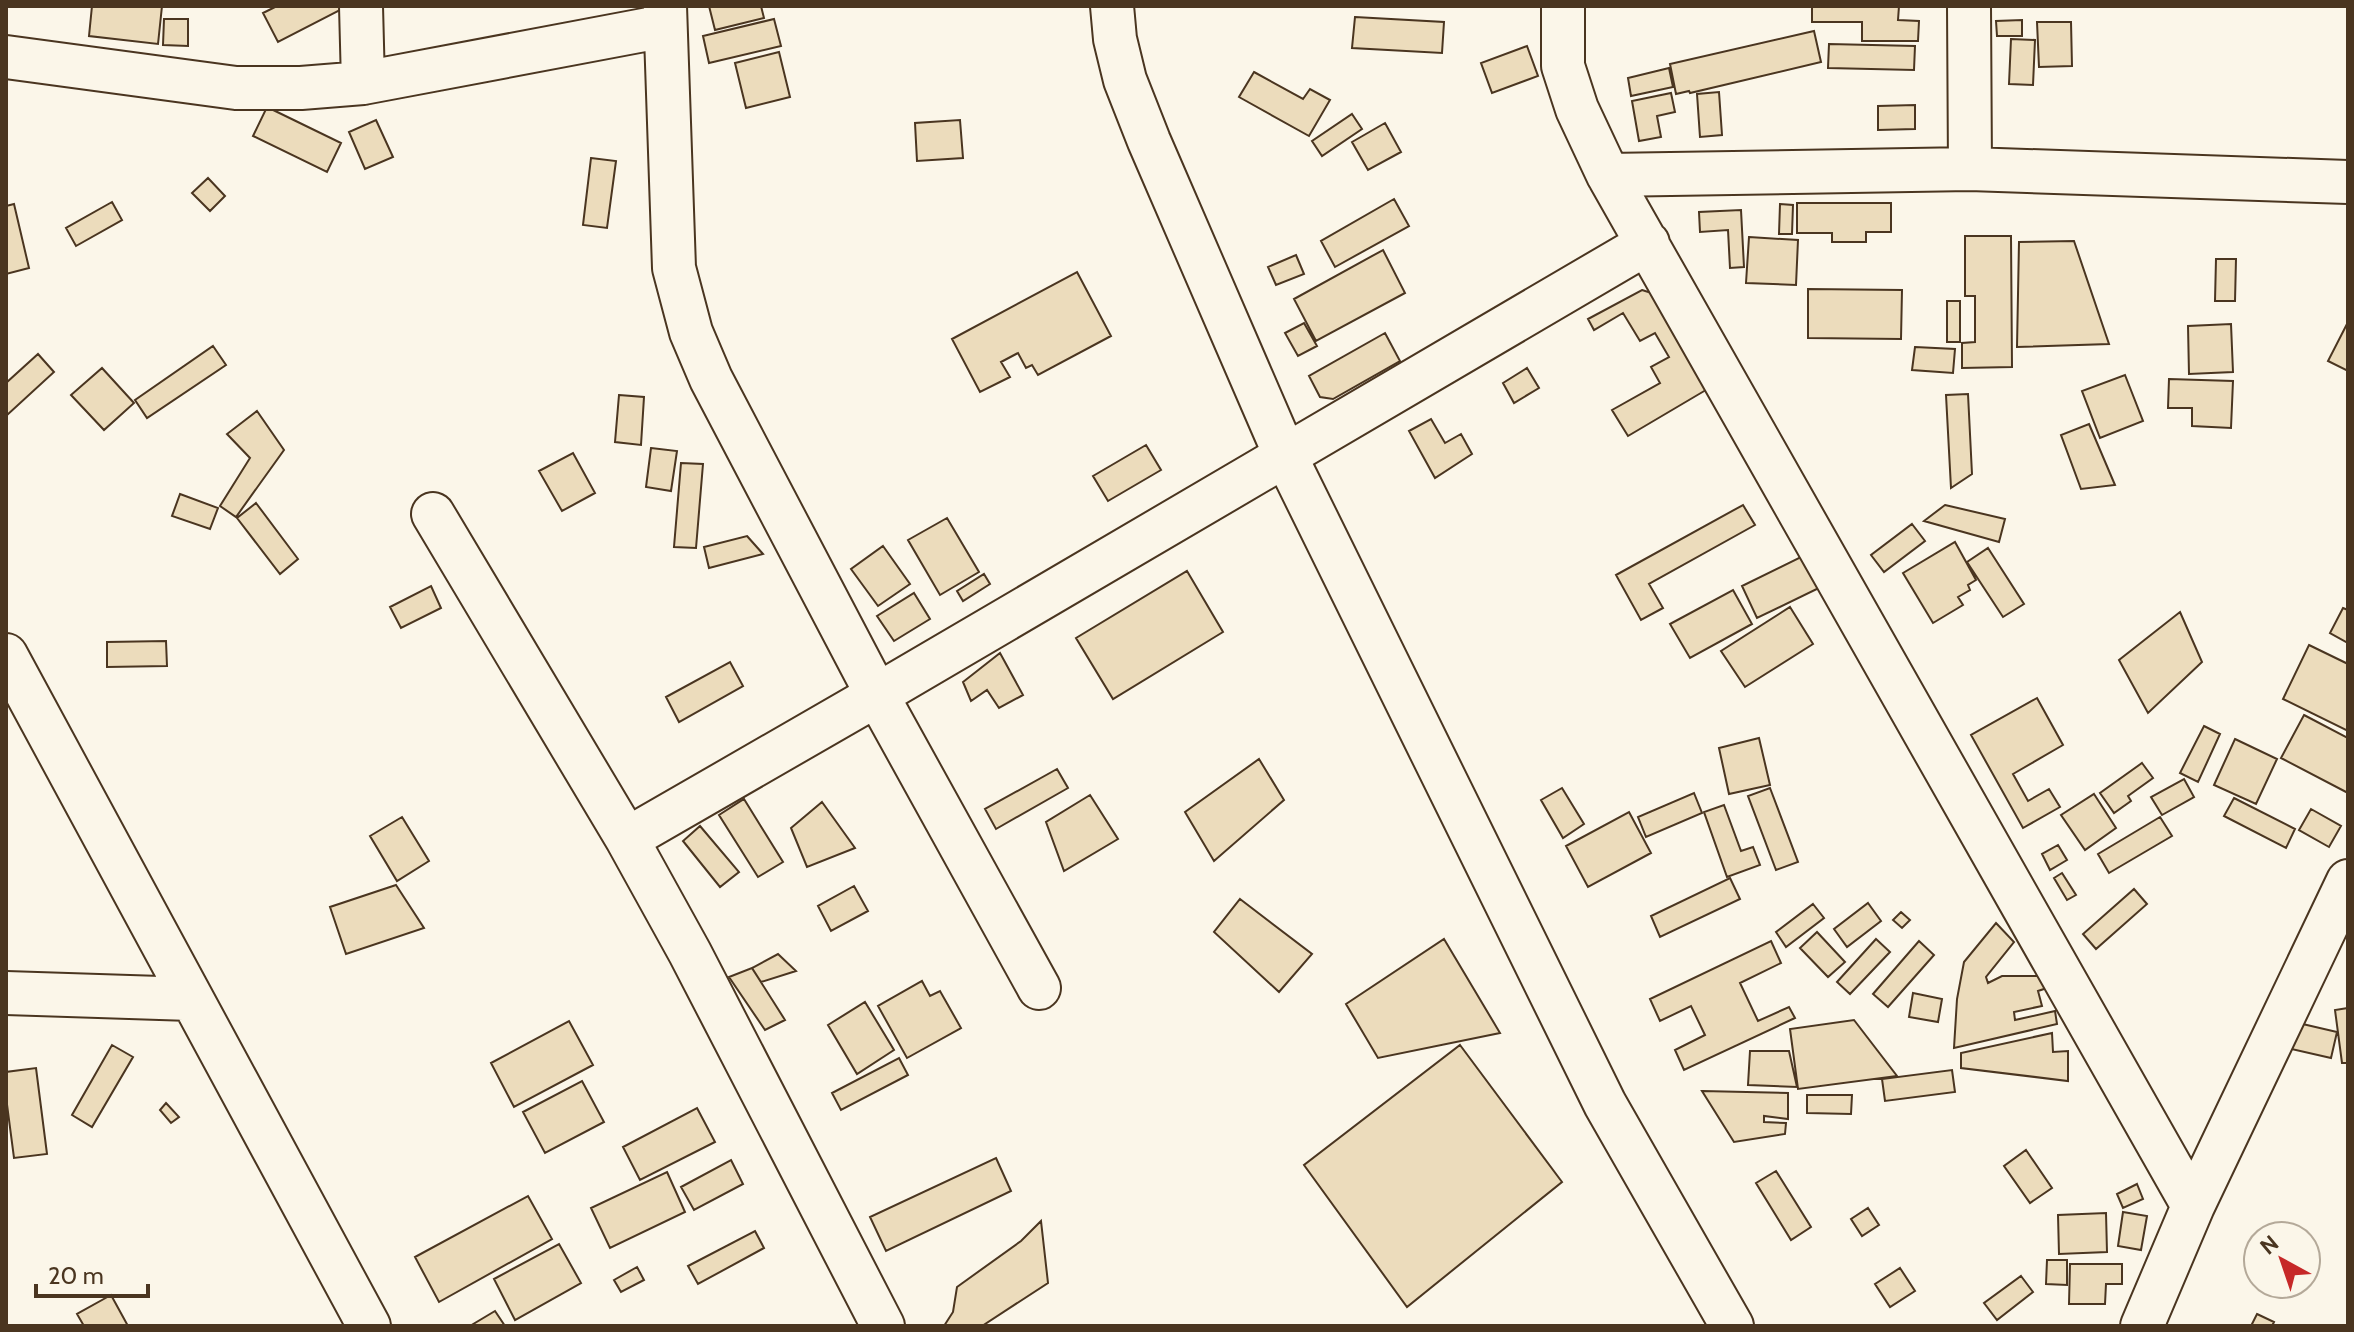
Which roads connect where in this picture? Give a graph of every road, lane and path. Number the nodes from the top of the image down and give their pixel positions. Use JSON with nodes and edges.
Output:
{"nodes":[{"id":1,"x":361,"y":6,"type":"edge"},
{"id":2,"x":1112,"y":6,"type":"edge"},
{"id":3,"x":1563,"y":6,"type":"edge"},
{"id":4,"x":1969,"y":6,"type":"edge"},
{"id":5,"x":665,"y":16,"type":"edge"},
{"id":6,"x":6,"y":57,"type":"edge"},
{"id":7,"x":363,"y":83,"type":"junction"},
{"id":8,"x":1970,"y":169,"type":"junction"},
{"id":9,"x":1608,"y":175,"type":"junction"},
{"id":10,"x":2348,"y":182,"type":"edge"},
{"id":11,"x":1648,"y":243,"type":"junction"},
{"id":12,"x":1285,"y":455,"type":"junction"},
{"id":13,"x":433,"y":514,"type":"dead end"},
{"id":14,"x":6,"y":655,"type":"edge"},
{"id":15,"x":877,"y":695,"type":"junction"},
{"id":16,"x":627,"y":839,"type":"junction"},
{"id":17,"x":2348,"y":881,"type":"edge"},
{"id":18,"x":1039,"y":988,"type":"dead end"},
{"id":19,"x":6,"y":993,"type":"edge"},
{"id":20,"x":191,"y":999,"type":"junction"},
{"id":21,"x":2193,"y":1206,"type":"junction"},
{"id":22,"x":369,"y":1326,"type":"edge"},
{"id":23,"x":883,"y":1326,"type":"edge"},
{"id":24,"x":1732,"y":1326,"type":"edge"},
{"id":25,"x":2142,"y":1326,"type":"edge"}],
"edges":[{"from":1,"to":7,"type":"street"},
{"from":2,"to":12,"type":"street"},
{"from":3,"to":9,"type":"street"},
{"from":4,"to":8,"type":"street"},
{"from":5,"to":7,"type":"street"},
{"from":5,"to":15,"type":"street"},
{"from":6,"to":7,"type":"street"},
{"from":8,"to":9,"type":"street"},
{"from":8,"to":10,"type":"street"},
{"from":9,"to":11,"type":"street"},
{"from":11,"to":12,"type":"street"},
{"from":11,"to":21,"type":"street"},
{"from":12,"to":15,"type":"street"},
{"from":12,"to":24,"type":"street"},
{"from":13,"to":16,"type":"street"},
{"from":14,"to":20,"type":"street"},
{"from":15,"to":16,"type":"street"},
{"from":15,"to":18,"type":"street"},
{"from":16,"to":23,"type":"street"},
{"from":17,"to":21,"type":"street"},
{"from":19,"to":20,"type":"street"},
{"from":20,"to":22,"type":"street"},
{"from":21,"to":25,"type":"street"}]}
